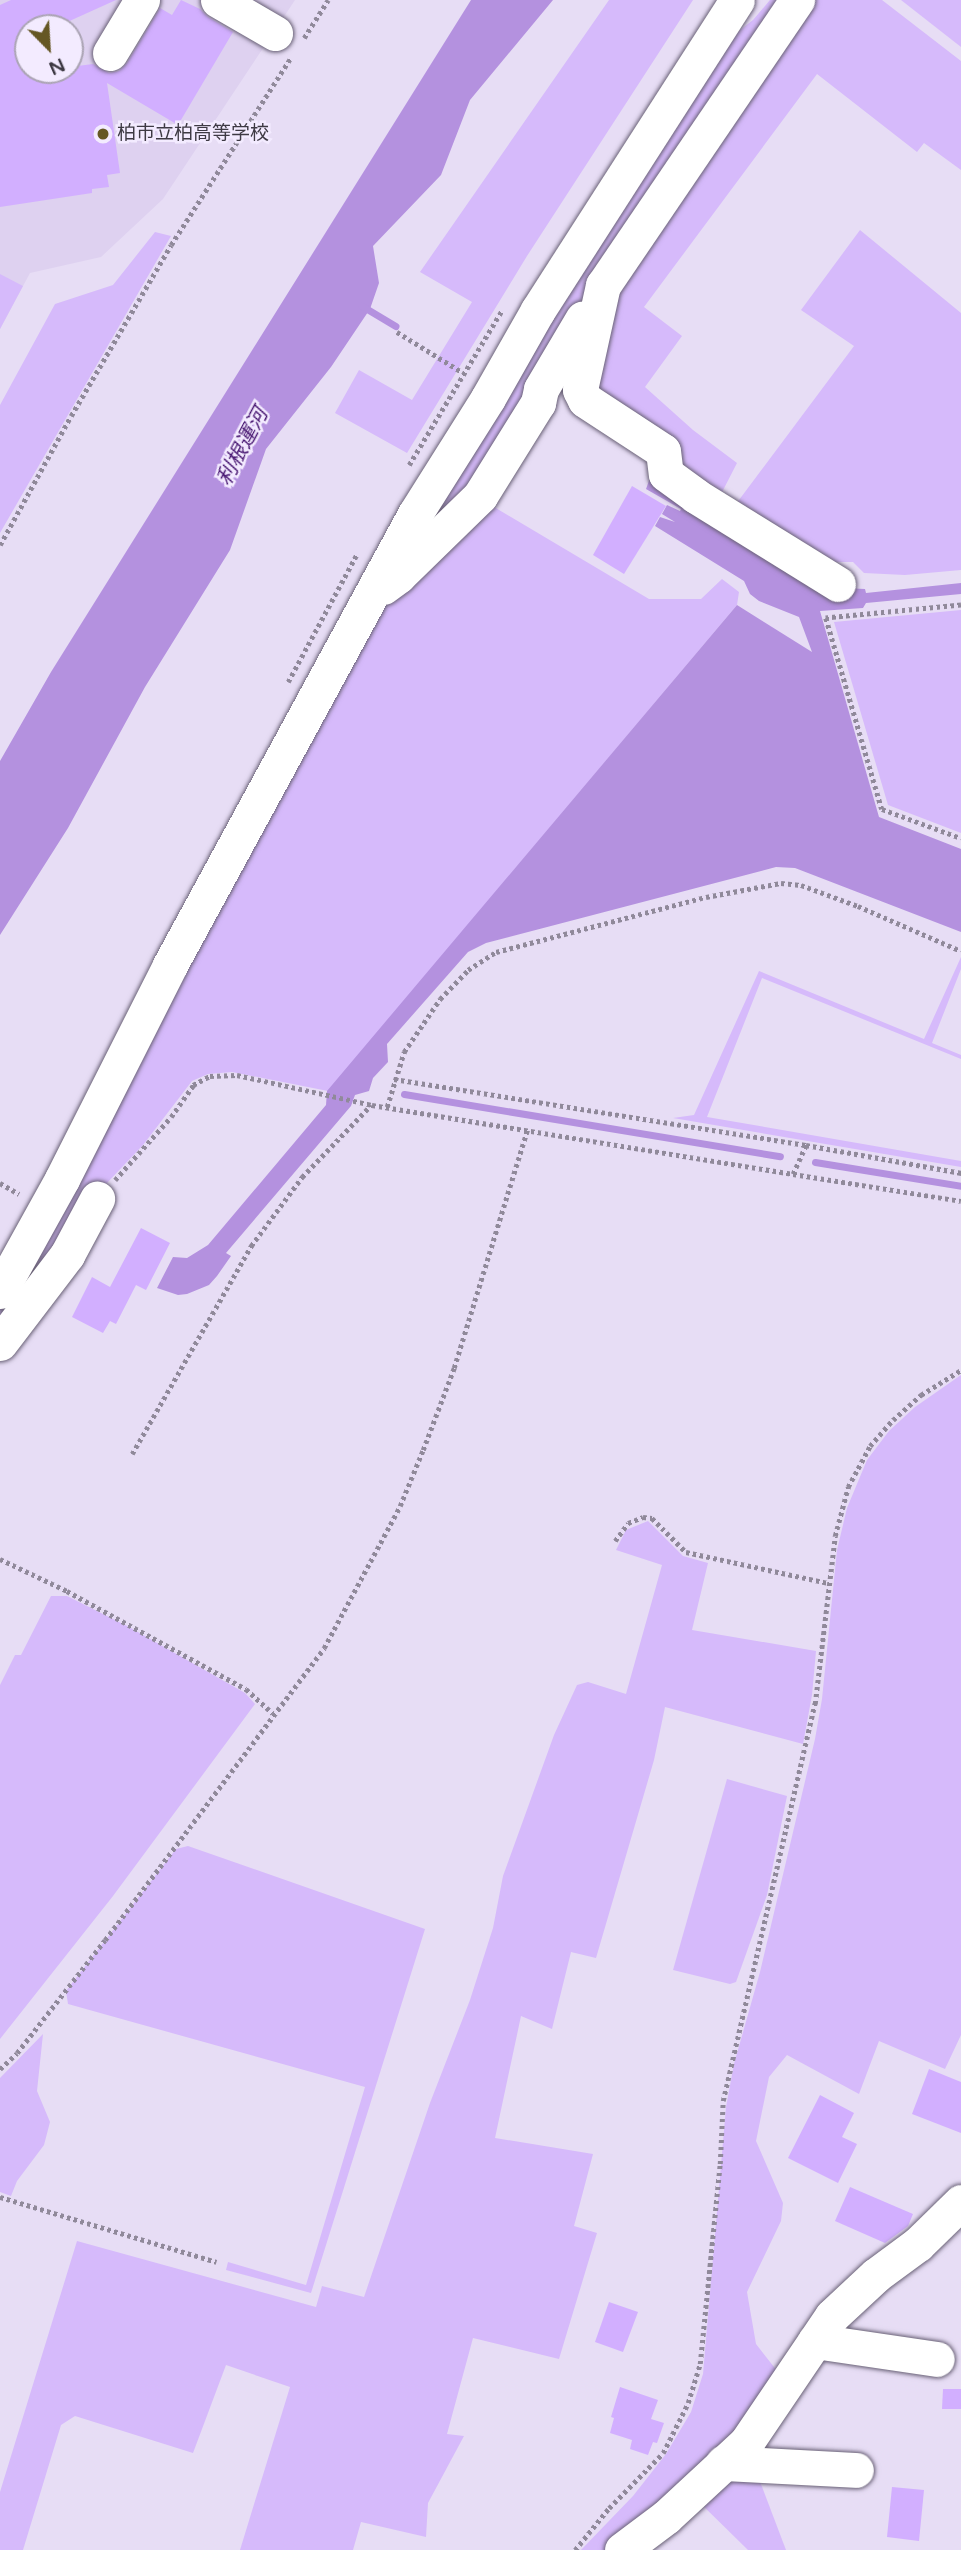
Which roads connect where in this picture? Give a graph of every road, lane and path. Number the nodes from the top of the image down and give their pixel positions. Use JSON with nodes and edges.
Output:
{"nodes":[{"id":1,"x":142,"y":0,"type":"edge"},
{"id":2,"x":218,"y":0,"type":"edge"},
{"id":3,"x":328,"y":0,"type":"edge"},
{"id":4,"x":737,"y":0,"type":"edge"},
{"id":5,"x":797,"y":0,"type":"edge"},
{"id":6,"x":275,"y":33,"type":"dead end"},
{"id":7,"x":110,"y":53,"type":"dead end"},
{"id":8,"x":603,"y":285,"type":"junction"},
{"id":9,"x":397,"y":332,"type":"dead end"},
{"id":10,"x":462,"y":372,"type":"dead end"},
{"id":11,"x":0,"y":545,"type":"edge"},
{"id":12,"x":838,"y":584,"type":"dead end"},
{"id":13,"x":370,"y":593,"type":"junction"},
{"id":14,"x":961,"y":605,"type":"edge"},
{"id":15,"x":961,"y":838,"type":"edge"},
{"id":16,"x":961,"y":951,"type":"edge"},
{"id":17,"x":394,"y":1079,"type":"junction"},
{"id":18,"x":372,"y":1105,"type":"junction"},
{"id":19,"x":387,"y":1107,"type":"junction"},
{"id":20,"x":528,"y":1128,"type":"junction"},
{"id":21,"x":806,"y":1145,"type":"junction"},
{"id":22,"x":961,"y":1173,"type":"edge"},
{"id":23,"x":793,"y":1174,"type":"junction"},
{"id":24,"x":0,"y":1183,"type":"edge"},
{"id":25,"x":19,"y":1194,"type":"dead end"},
{"id":26,"x":97,"y":1199,"type":"joint"},
{"id":27,"x":961,"y":1201,"type":"edge"},
{"id":28,"x":0,"y":1291,"type":"edge"},
{"id":29,"x":0,"y":1343,"type":"edge"},
{"id":30,"x":961,"y":1370,"type":"edge"},
{"id":31,"x":132,"y":1454,"type":"dead end"},
{"id":32,"x":615,"y":1541,"type":"dead end"},
{"id":33,"x":0,"y":1559,"type":"edge"},
{"id":34,"x":828,"y":1583,"type":"junction"},
{"id":35,"x":273,"y":1713,"type":"junction"},
{"id":36,"x":0,"y":2069,"type":"edge"},
{"id":37,"x":0,"y":2197,"type":"edge"},
{"id":38,"x":961,"y":2202,"type":"edge"},
{"id":39,"x":216,"y":2262,"type":"dead end"},
{"id":40,"x":816,"y":2341,"type":"junction"},
{"id":41,"x":937,"y":2359,"type":"dead end"},
{"id":42,"x":723,"y":2463,"type":"junction"},
{"id":43,"x":856,"y":2470,"type":"dead end"},
{"id":44,"x":575,"y":2550,"type":"edge"},
{"id":45,"x":622,"y":2550,"type":"edge"}],
"edges":[{"from":1,"to":7,"type":"street"},
{"from":2,"to":6,"type":"street"},
{"from":3,"to":11,"type":"path"},
{"from":4,"to":13,"type":"street"},
{"from":5,"to":8,"type":"street"},
{"from":8,"to":12,"type":"street"},
{"from":8,"to":13,"type":"street"},
{"from":9,"to":10,"type":"path"},
{"from":13,"to":28,"type":"street"},
{"from":14,"to":15,"type":"path"},
{"from":16,"to":17,"type":"path"},
{"from":17,"to":19,"type":"path"},
{"from":17,"to":21,"type":"path"},
{"from":18,"to":19,"type":"path"},
{"from":18,"to":26,"type":"path"},
{"from":18,"to":31,"type":"path"},
{"from":19,"to":20,"type":"path"},
{"from":20,"to":23,"type":"path"},
{"from":20,"to":35,"type":"path"},
{"from":21,"to":22,"type":"path"},
{"from":21,"to":23,"type":"path"},
{"from":23,"to":27,"type":"path"},
{"from":24,"to":25,"type":"path"},
{"from":26,"to":29,"type":"street"},
{"from":30,"to":34,"type":"path"},
{"from":32,"to":34,"type":"path"},
{"from":33,"to":35,"type":"path"},
{"from":34,"to":44,"type":"path"},
{"from":35,"to":36,"type":"path"},
{"from":37,"to":39,"type":"path"},
{"from":38,"to":40,"type":"street"},
{"from":40,"to":41,"type":"street"},
{"from":40,"to":42,"type":"street"},
{"from":42,"to":43,"type":"street"},
{"from":42,"to":45,"type":"street"}]}
